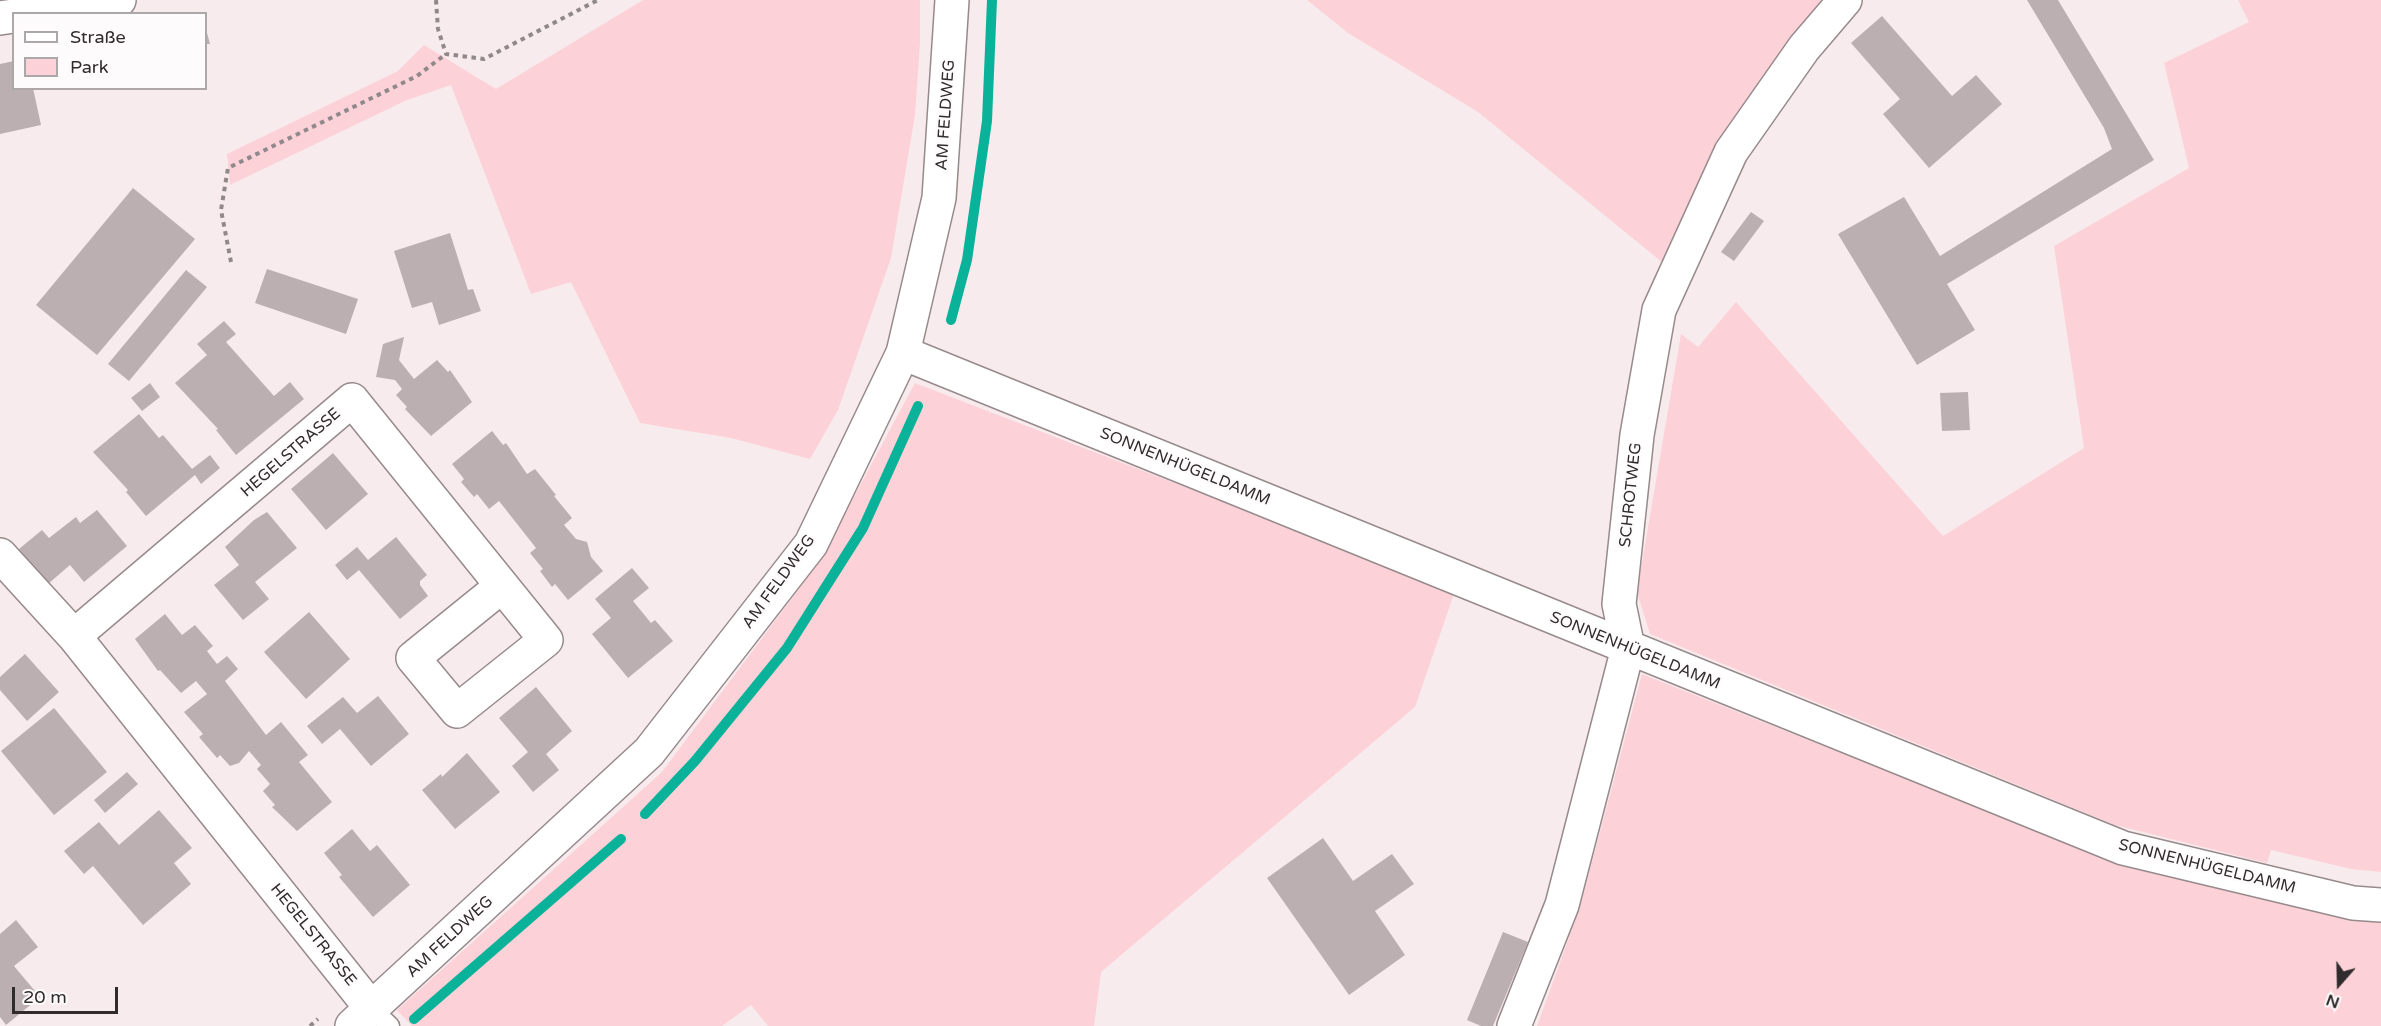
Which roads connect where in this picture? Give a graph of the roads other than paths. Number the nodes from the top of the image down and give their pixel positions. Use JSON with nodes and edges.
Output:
{"nodes":[{"id":1,"x":119,"y":0,"type":"edge"},
{"id":2,"x":952,"y":0,"type":"edge"},
{"id":3,"x":1845,"y":0,"type":"edge"},
{"id":4,"x":41,"y":12,"type":"edge"},
{"id":5,"x":903,"y":353,"type":"junction"},
{"id":6,"x":0,"y":555,"type":"edge"},
{"id":7,"x":502,"y":586,"type":"dead end"},
{"id":8,"x":74,"y":636,"type":"junction"},
{"id":9,"x":1628,"y":648,"type":"junction"},
{"id":10,"x":2381,"y":905,"type":"edge"},
{"id":11,"x":367,"y":1012,"type":"edge"},
{"id":12,"x":1514,"y":1026,"type":"edge"}],
"edges":[{"from":1,"to":4,"type":"street"},
{"from":2,"to":5,"type":"street","name":"AM FELDWEG"},
{"from":3,"to":9,"type":"street","name":"SCHROTWEG"},
{"from":5,"to":9,"type":"street","name":"SONNENHÜGELDAMM"},
{"from":5,"to":11,"type":"street","name":"AM FELDWEG"},
{"from":6,"to":8,"type":"street","name":"HEGELSTRASSE"},
{"from":7,"to":8,"type":"street","name":"HEGELSTRASSE"},
{"from":8,"to":11,"type":"street","name":"HEGELSTRASSE"},
{"from":9,"to":10,"type":"street","name":"SONNENHÜGELDAMM"},
{"from":9,"to":12,"type":"street","name":"SCHROTWEG"}]}
